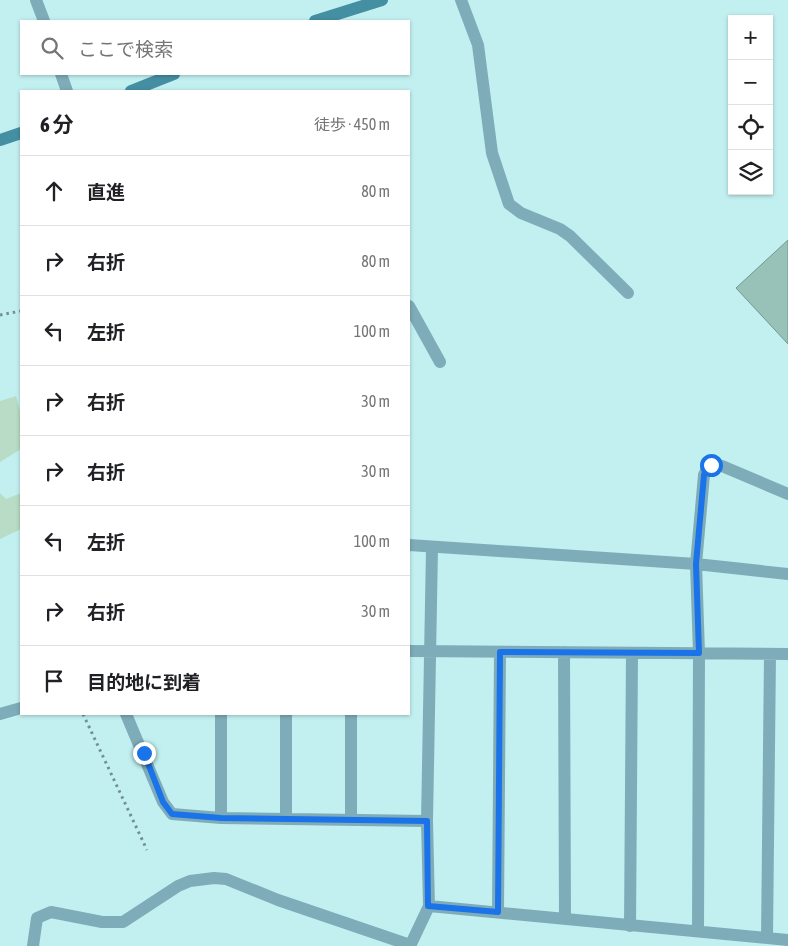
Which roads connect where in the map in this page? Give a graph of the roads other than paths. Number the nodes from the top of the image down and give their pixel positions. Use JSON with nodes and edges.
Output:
{"nodes":[{"id":1,"x":36,"y":0,"type":"edge"},
{"id":2,"x":382,"y":0,"type":"edge"},
{"id":3,"x":460,"y":0,"type":"edge"},
{"id":4,"x":44,"y":20,"type":"edge"},
{"id":5,"x":318,"y":20,"type":"edge"},
{"id":6,"x":61,"y":75,"type":"edge"},
{"id":7,"x":171,"y":75,"type":"edge"},
{"id":8,"x":67,"y":90,"type":"edge"},
{"id":9,"x":134,"y":90,"type":"edge"},
{"id":10,"x":20,"y":133,"type":"edge"},
{"id":11,"x":0,"y":140,"type":"edge"},
{"id":12,"x":628,"y":292,"type":"dead end"},
{"id":13,"x":410,"y":308,"type":"edge"},
{"id":14,"x":440,"y":362,"type":"dead end"},
{"id":15,"x":788,"y":494,"type":"edge"},
{"id":16,"x":410,"y":545,"type":"edge"},
{"id":17,"x":432,"y":548,"type":"junction"},
{"id":18,"x":696,"y":564,"type":"junction"},
{"id":19,"x":788,"y":574,"type":"edge"},
{"id":20,"x":410,"y":651,"type":"edge"},
{"id":21,"x":430,"y":651,"type":"junction"},
{"id":22,"x":500,"y":652,"type":"junction"},
{"id":23,"x":564,"y":652,"type":"junction"},
{"id":24,"x":632,"y":652,"type":"junction"},
{"id":25,"x":699,"y":653,"type":"junction"},
{"id":26,"x":770,"y":654,"type":"junction"},
{"id":27,"x":788,"y":654,"type":"edge"},
{"id":28,"x":20,"y":708,"type":"edge"},
{"id":29,"x":0,"y":714,"type":"edge"},
{"id":30,"x":126,"y":715,"type":"edge"},
{"id":31,"x":221,"y":715,"type":"edge"},
{"id":32,"x":286,"y":715,"type":"edge"},
{"id":33,"x":352,"y":715,"type":"edge"},
{"id":34,"x":221,"y":818,"type":"junction"},
{"id":35,"x":286,"y":818,"type":"junction"},
{"id":36,"x":351,"y":819,"type":"junction"},
{"id":37,"x":427,"y":821,"type":"junction"},
{"id":38,"x":428,"y":906,"type":"junction"},
{"id":39,"x":498,"y":912,"type":"junction"},
{"id":40,"x":565,"y":918,"type":"junction"},
{"id":41,"x":630,"y":926,"type":"junction"},
{"id":42,"x":698,"y":931,"type":"junction"},
{"id":43,"x":767,"y":938,"type":"junction"},
{"id":44,"x":788,"y":940,"type":"edge"},
{"id":45,"x":33,"y":946,"type":"edge"},
{"id":46,"x":410,"y":946,"type":"edge"}],
"edges":[{"from":1,"to":4,"type":"street"},
{"from":2,"to":5,"type":"street"},
{"from":3,"to":12,"type":"street"},
{"from":6,"to":8,"type":"street"},
{"from":7,"to":9,"type":"street"},
{"from":10,"to":11,"type":"street"},
{"from":13,"to":14,"type":"street"},
{"from":15,"to":18,"type":"street"},
{"from":16,"to":17,"type":"street"},
{"from":17,"to":18,"type":"street"},
{"from":17,"to":21,"type":"street"},
{"from":18,"to":19,"type":"street"},
{"from":18,"to":25,"type":"street"},
{"from":20,"to":21,"type":"street"},
{"from":21,"to":22,"type":"street"},
{"from":21,"to":37,"type":"street"},
{"from":22,"to":23,"type":"street"},
{"from":22,"to":39,"type":"street"},
{"from":23,"to":24,"type":"street"},
{"from":23,"to":40,"type":"street"},
{"from":24,"to":25,"type":"street"},
{"from":24,"to":41,"type":"street"},
{"from":25,"to":26,"type":"street"},
{"from":25,"to":42,"type":"street"},
{"from":26,"to":27,"type":"street"},
{"from":26,"to":43,"type":"street"},
{"from":28,"to":29,"type":"street"},
{"from":30,"to":34,"type":"street"},
{"from":31,"to":34,"type":"street"},
{"from":32,"to":35,"type":"street"},
{"from":33,"to":36,"type":"street"},
{"from":34,"to":35,"type":"street"},
{"from":35,"to":36,"type":"street"},
{"from":36,"to":37,"type":"street"},
{"from":37,"to":38,"type":"street"},
{"from":38,"to":39,"type":"street"},
{"from":38,"to":46,"type":"street"},
{"from":39,"to":40,"type":"street"},
{"from":40,"to":41,"type":"street"},
{"from":41,"to":42,"type":"street"},
{"from":42,"to":43,"type":"street"},
{"from":43,"to":44,"type":"street"},
{"from":45,"to":46,"type":"street"}]}
